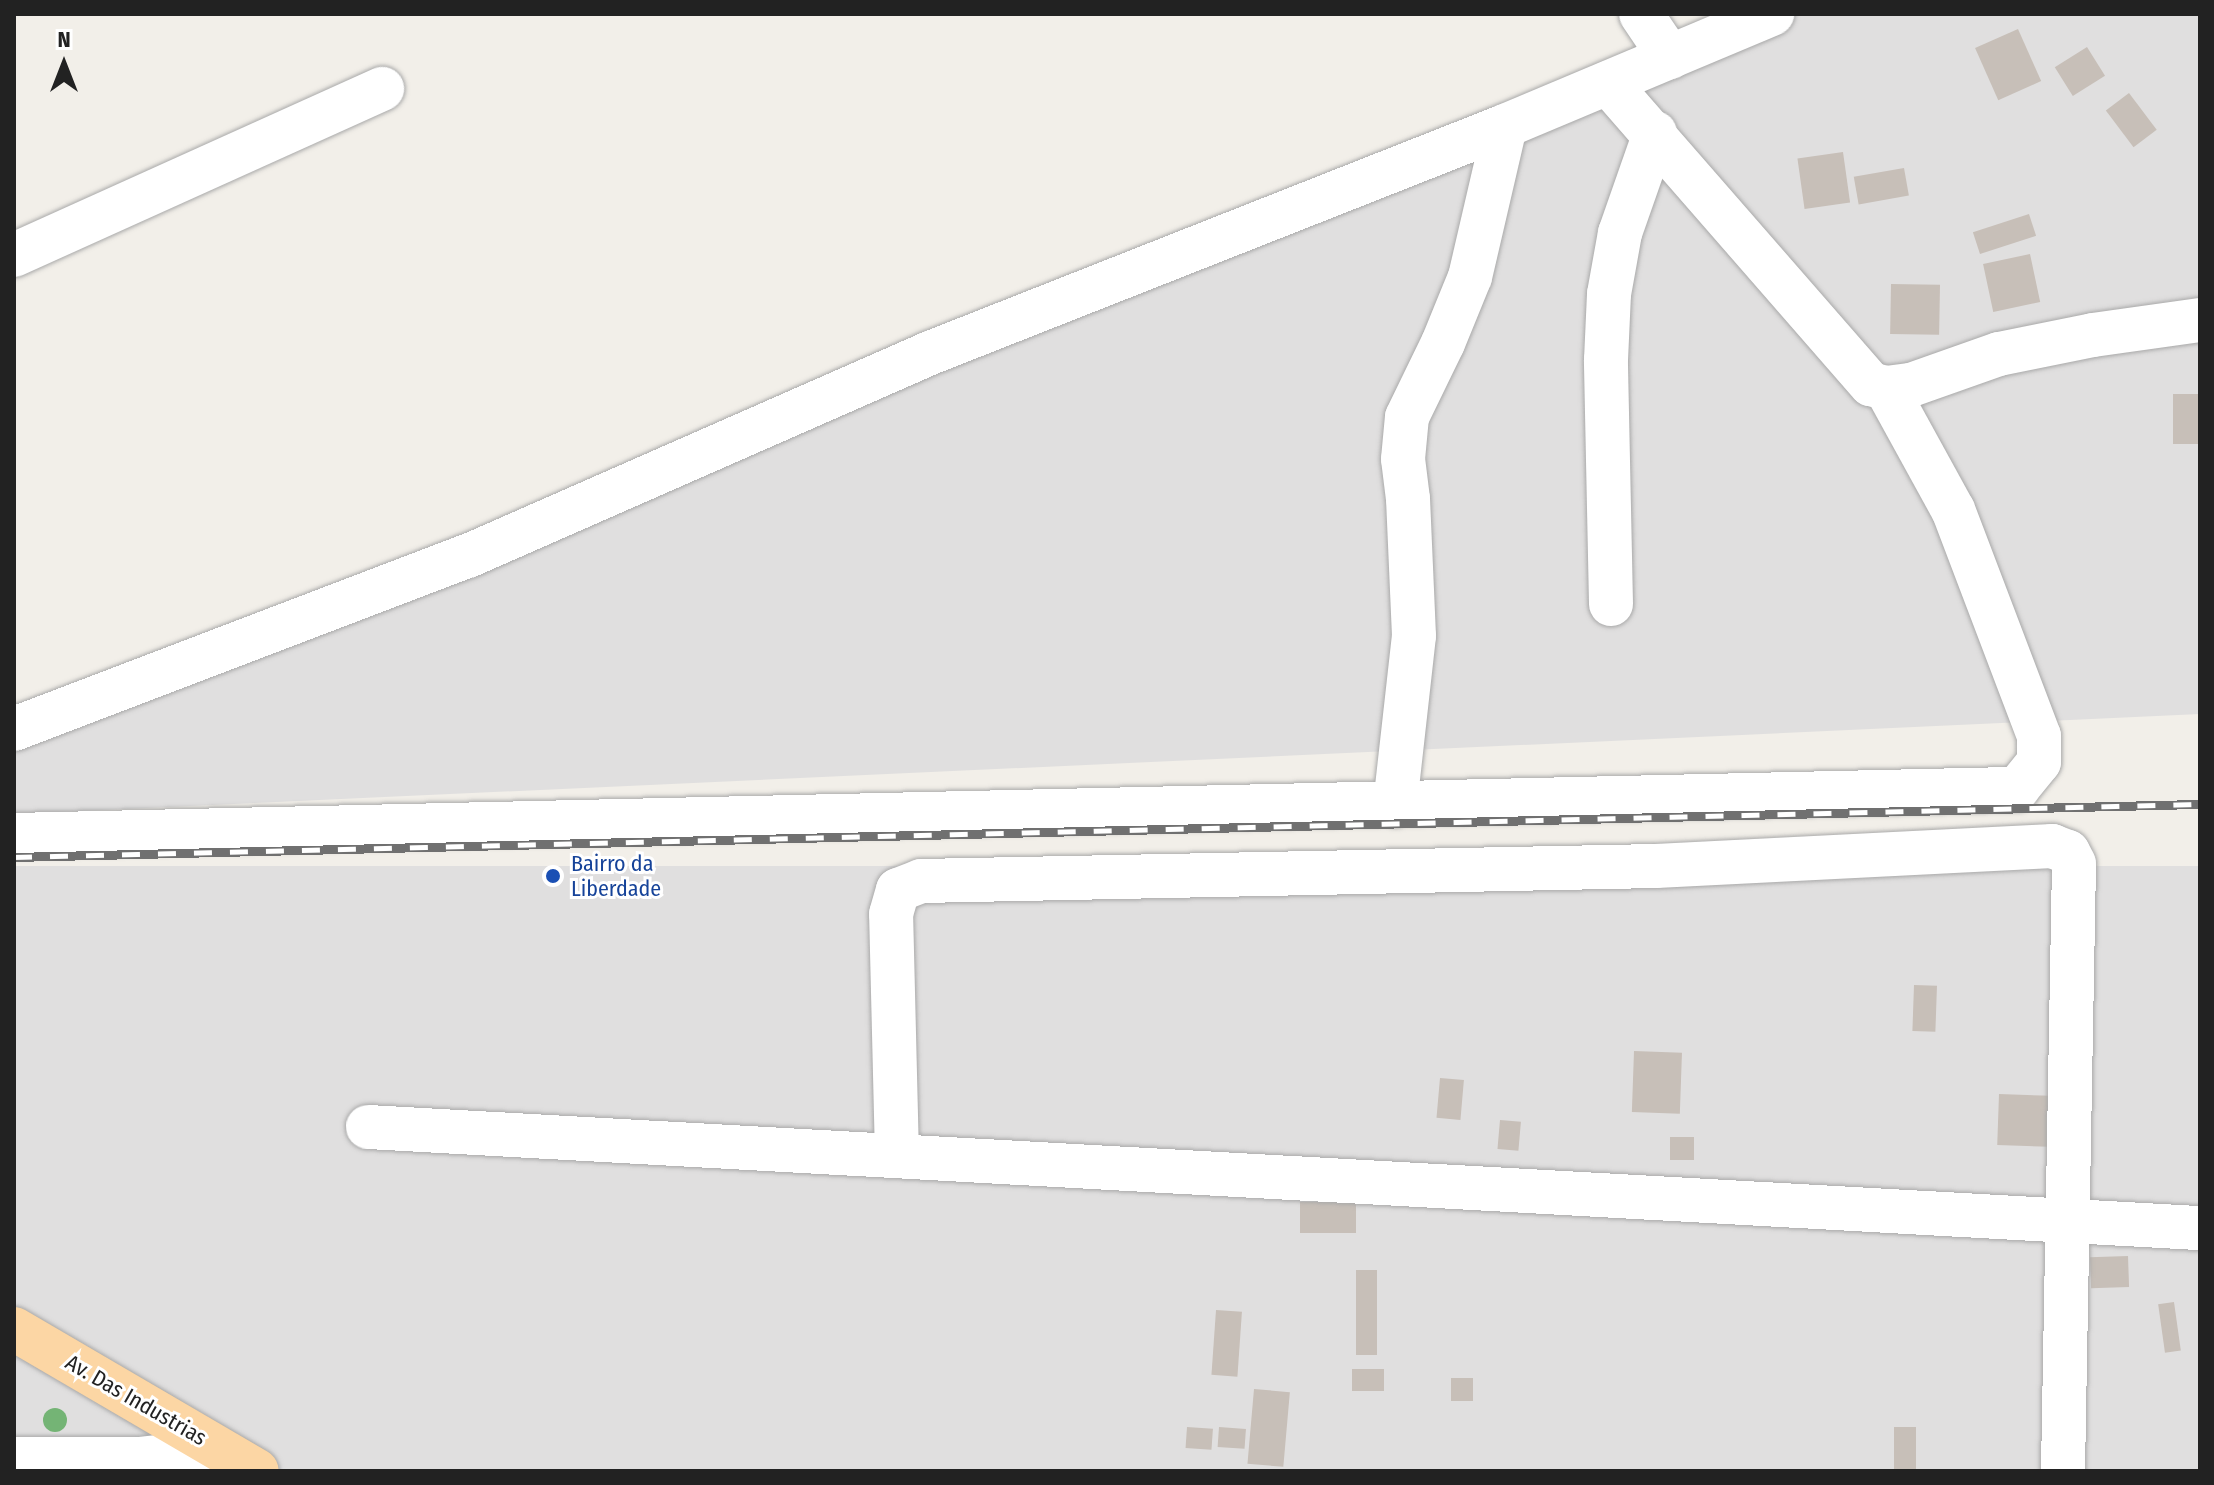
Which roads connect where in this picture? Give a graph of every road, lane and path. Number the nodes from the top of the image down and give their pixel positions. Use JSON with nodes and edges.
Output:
{"nodes":[{"id":1,"x":1641,"y":14,"type":"edge"},
{"id":2,"x":1772,"y":14,"type":"edge"},
{"id":3,"x":1670,"y":57,"type":"junction"},
{"id":4,"x":1608,"y":83,"type":"junction"},
{"id":5,"x":382,"y":89,"type":"dead end"},
{"id":6,"x":1505,"y":126,"type":"junction"},
{"id":7,"x":1655,"y":133,"type":"junction"},
{"id":8,"x":14,"y":255,"type":"edge"},
{"id":9,"x":2200,"y":320,"type":"edge"},
{"id":10,"x":1886,"y":388,"type":"junction"},
{"id":11,"x":1611,"y":604,"type":"dead end"},
{"id":12,"x":14,"y":729,"type":"edge"},
{"id":13,"x":1395,"y":805,"type":"junction"},
{"id":14,"x":14,"y":835,"type":"edge"},
{"id":15,"x":368,"y":1127,"type":"dead end"},
{"id":16,"x":897,"y":1156,"type":"junction"},
{"id":17,"x":2068,"y":1221,"type":"junction"},
{"id":18,"x":2200,"y":1228,"type":"edge"},
{"id":19,"x":14,"y":1329,"type":"edge"},
{"id":20,"x":14,"y":1459,"type":"edge"},
{"id":21,"x":257,"y":1471,"type":"edge"},
{"id":22,"x":2063,"y":1471,"type":"edge"}],
"edges":[{"from":1,"to":3,"type":"street"},
{"from":2,"to":3,"type":"street"},
{"from":3,"to":4,"type":"street"},
{"from":4,"to":6,"type":"street"},
{"from":4,"to":7,"type":"street"},
{"from":5,"to":8,"type":"street"},
{"from":6,"to":12,"type":"street"},
{"from":6,"to":13,"type":"street"},
{"from":7,"to":10,"type":"street"},
{"from":7,"to":11,"type":"street"},
{"from":9,"to":10,"type":"street"},
{"from":10,"to":13,"type":"street"},
{"from":13,"to":14,"type":"street"},
{"from":15,"to":16,"type":"street"},
{"from":16,"to":17,"type":"street"},
{"from":16,"to":17,"type":"street"},
{"from":17,"to":18,"type":"street"},
{"from":17,"to":22,"type":"street"},
{"from":19,"to":21,"type":"main road","name":"Av. Das Industrias"},
{"from":20,"to":21,"type":"street"}]}
